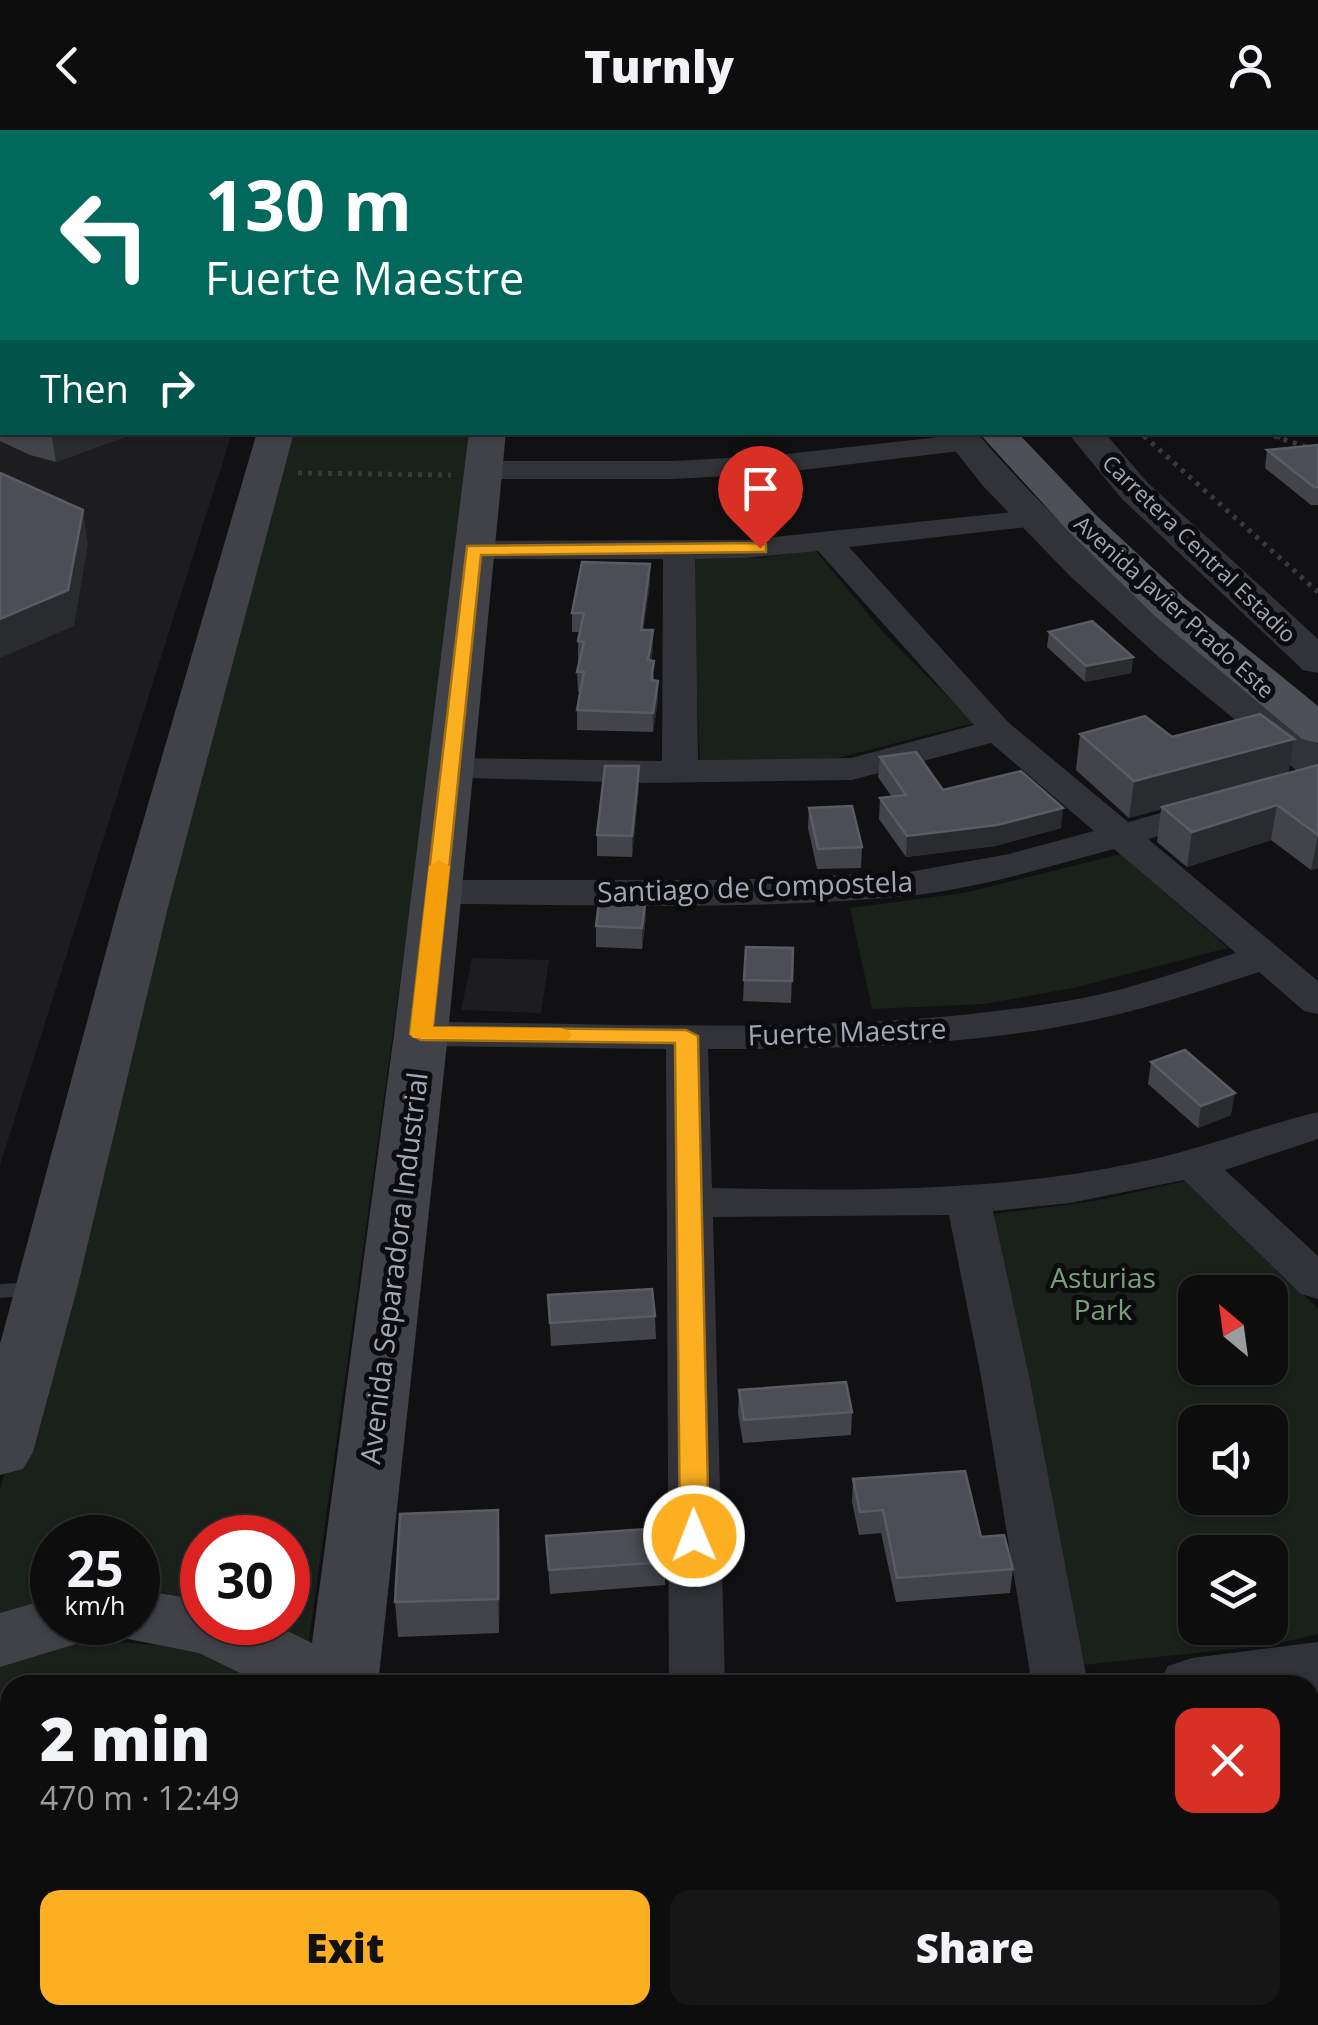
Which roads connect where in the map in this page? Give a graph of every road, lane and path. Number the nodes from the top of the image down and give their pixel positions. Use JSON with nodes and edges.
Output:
{"nodes":[{"id":1,"x":1045,"y":435,"type":"edge"},
{"id":2,"x":1087,"y":435,"type":"edge"},
{"id":3,"x":1143,"y":435,"type":"edge"},
{"id":4,"x":1273,"y":435,"type":"edge"},
{"id":5,"x":973,"y":436,"type":"edge"},
{"id":6,"x":1318,"y":451,"type":"edge"},
{"id":7,"x":270,"y":453,"type":"edge"},
{"id":8,"x":484,"y":459,"type":"edge"},
{"id":9,"x":1033,"y":519,"type":"junction"},
{"id":10,"x":828,"y":543,"type":"junction"},
{"id":11,"x":473,"y":550,"type":"junction"},
{"id":12,"x":679,"y":550,"type":"junction"},
{"id":13,"x":1318,"y":592,"type":"edge"},
{"id":14,"x":1318,"y":661,"type":"edge"},
{"id":15,"x":1318,"y":694,"type":"edge"},
{"id":16,"x":1318,"y":729,"type":"edge"},
{"id":17,"x":997,"y":730,"type":"junction"},
{"id":18,"x":450,"y":769,"type":"junction"},
{"id":19,"x":680,"y":772,"type":"junction"},
{"id":20,"x":1287,"y":786,"type":"edge"},
{"id":21,"x":1121,"y":835,"type":"junction"},
{"id":22,"x":437,"y":892,"type":"junction"},
{"id":23,"x":1265,"y":957,"type":"junction"},
{"id":24,"x":1318,"y":1002,"type":"edge"},
{"id":25,"x":421,"y":1034,"type":"junction"},
{"id":26,"x":686,"y":1036,"type":"junction"},
{"id":27,"x":1318,"y":1125,"type":"edge"},
{"id":28,"x":1193,"y":1164,"type":"junction"},
{"id":29,"x":968,"y":1198,"type":"junction"},
{"id":30,"x":690,"y":1202,"type":"junction"},
{"id":31,"x":1318,"y":1283,"type":"edge"},
{"id":32,"x":23,"y":1290,"type":"edge"},
{"id":33,"x":0,"y":1452,"type":"edge"},
{"id":34,"x":160,"y":1618,"type":"edge"},
{"id":35,"x":30,"y":1631,"type":"edge"},
{"id":36,"x":0,"y":1640,"type":"edge"},
{"id":37,"x":1318,"y":1668,"type":"edge"},
{"id":38,"x":306,"y":1675,"type":"edge"},
{"id":39,"x":343,"y":1675,"type":"edge"},
{"id":40,"x":696,"y":1675,"type":"edge"},
{"id":41,"x":1058,"y":1675,"type":"edge"},
{"id":42,"x":1266,"y":1675,"type":"edge"}],
"edges":[{"from":1,"to":15,"type":"main road","name":"Avenida Javier Prado Este"},
{"from":2,"to":14,"type":"street","name":"Carretera Central Estadio"},
{"from":3,"to":13,"type":"path"},
{"from":4,"to":6,"type":"path"},
{"from":5,"to":8,"type":"street"},
{"from":5,"to":9,"type":"street"},
{"from":5,"to":16,"type":"main road","name":"Avenida Javier Prado Este"},
{"from":7,"to":8,"type":"path"},
{"from":7,"to":32,"type":"main road"},
{"from":8,"to":11,"type":"main road","name":"Avenida Separadora Industrial"},
{"from":9,"to":10,"type":"street"},
{"from":9,"to":20,"type":"street"},
{"from":10,"to":12,"type":"street"},
{"from":10,"to":17,"type":"street"},
{"from":11,"to":12,"type":"street"},
{"from":11,"to":18,"type":"main road","name":"Avenida Separadora Industrial"},
{"from":12,"to":19,"type":"street"},
{"from":17,"to":19,"type":"street"},
{"from":17,"to":21,"type":"street"},
{"from":18,"to":19,"type":"street"},
{"from":18,"to":22,"type":"main road","name":"Avenida Separadora Industrial"},
{"from":20,"to":21,"type":"street","name":"Santiago de Compostela"},
{"from":21,"to":22,"type":"street","name":"Santiago de Compostela"},
{"from":21,"to":23,"type":"street"},
{"from":22,"to":25,"type":"main road","name":"Avenida Separadora Industrial"},
{"from":23,"to":24,"type":"street"},
{"from":23,"to":26,"type":"street","name":"Fuerte Maestre"},
{"from":25,"to":26,"type":"street","name":"Fuerte Maestre"},
{"from":25,"to":39,"type":"main road","name":"Avenida Separadora Industrial"},
{"from":26,"to":30,"type":"street"},
{"from":27,"to":28,"type":"street"},
{"from":28,"to":29,"type":"street"},
{"from":28,"to":31,"type":"street"},
{"from":29,"to":30,"type":"street"},
{"from":29,"to":41,"type":"street"},
{"from":30,"to":40,"type":"street"},
{"from":32,"to":33,"type":"main road"},
{"from":34,"to":38,"type":"main road"},
{"from":35,"to":36,"type":"main road"},
{"from":37,"to":42,"type":"street"}]}
